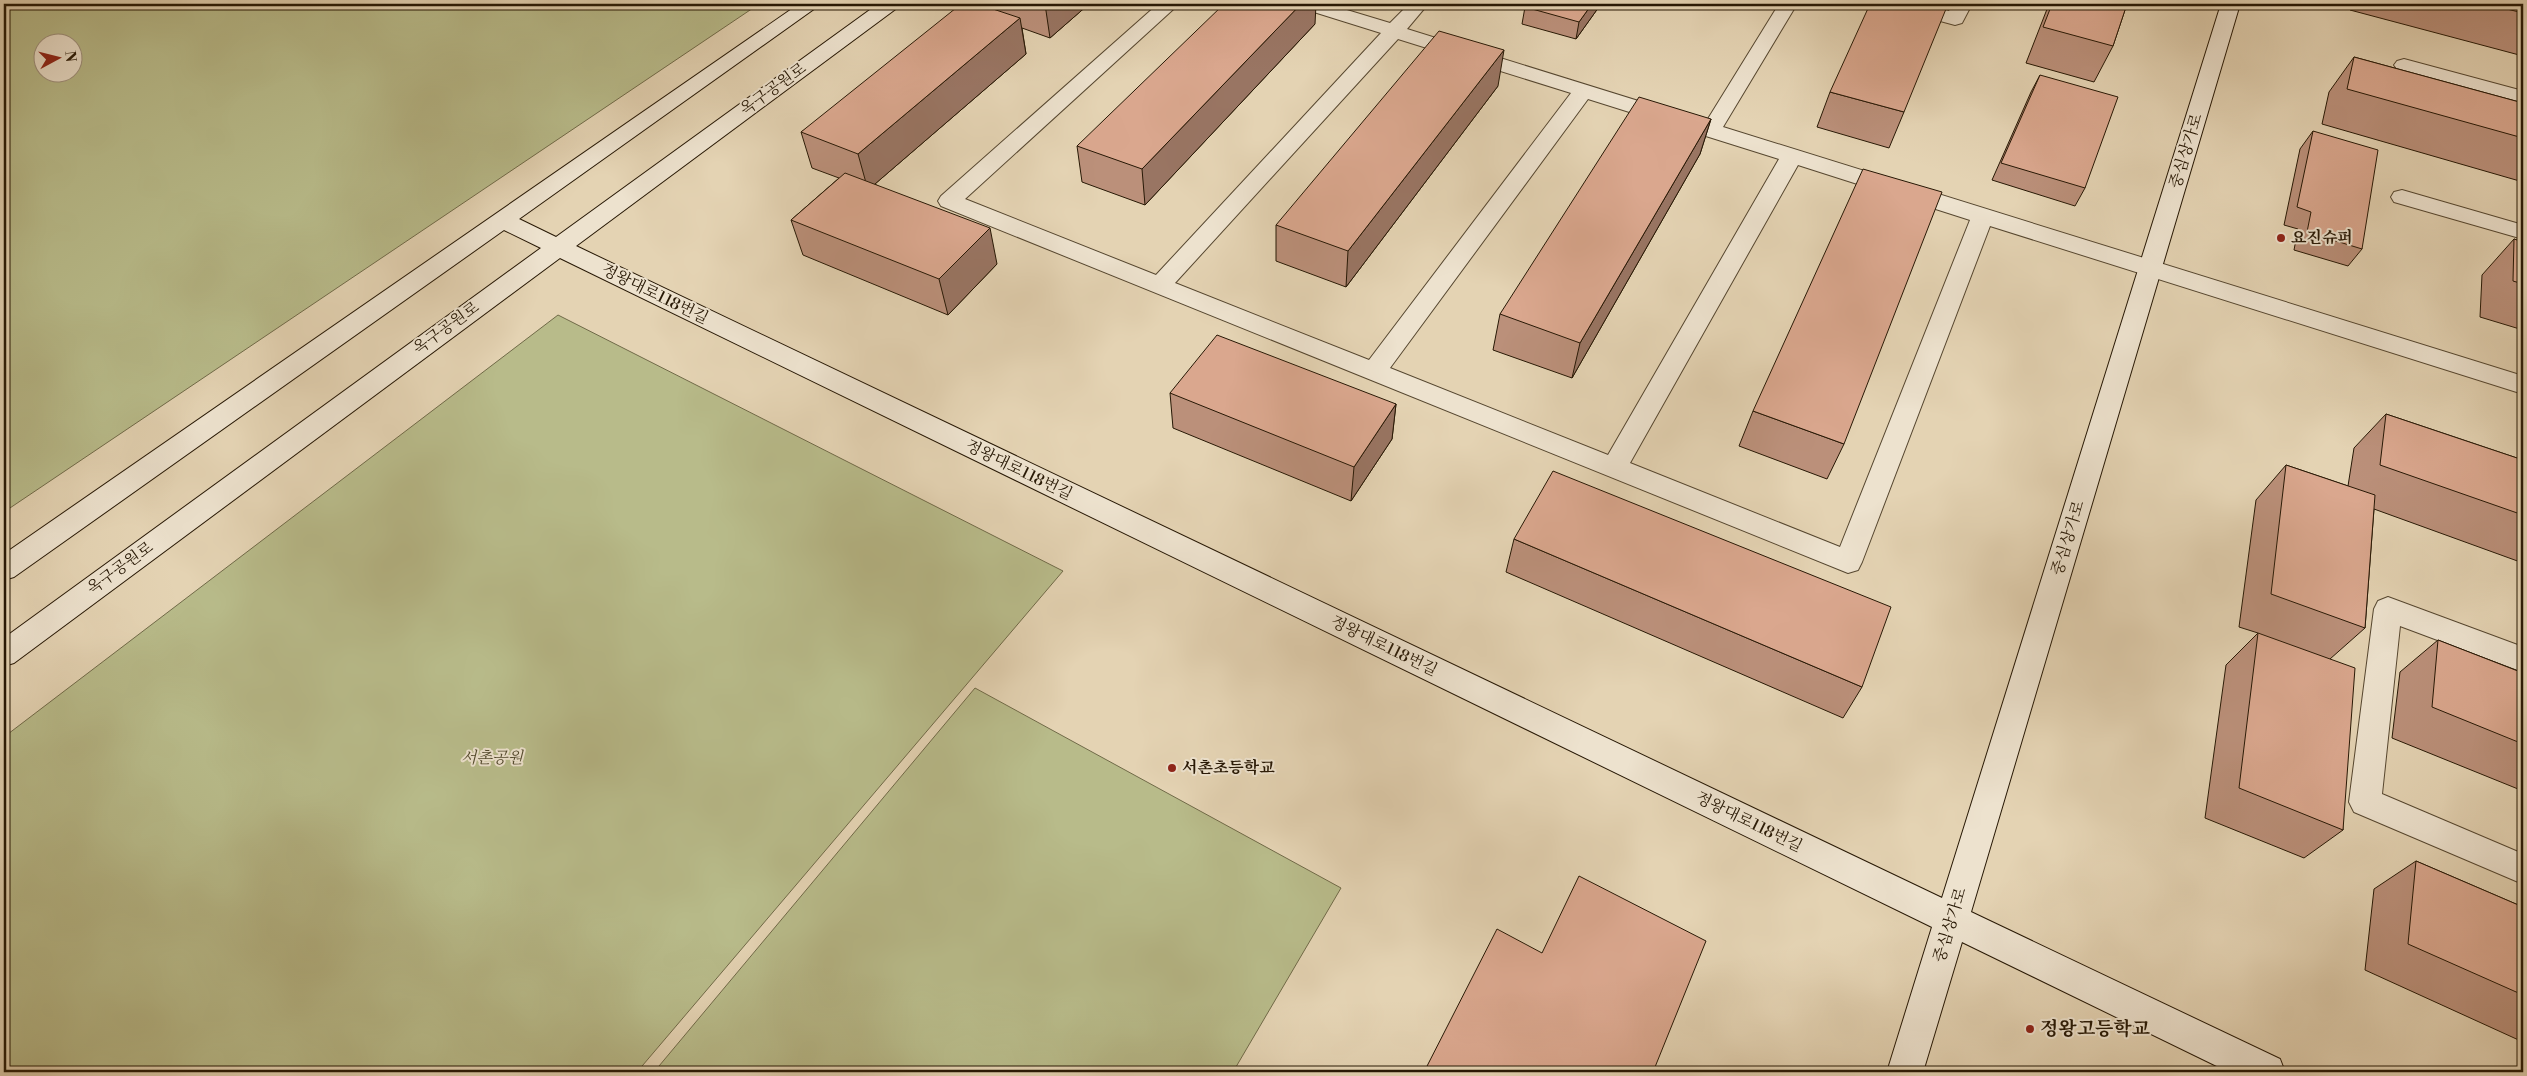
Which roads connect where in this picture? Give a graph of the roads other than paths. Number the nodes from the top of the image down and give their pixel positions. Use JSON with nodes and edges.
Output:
{"nodes":[{"id":1,"x":811,"y":4,"type":"edge"},
{"id":2,"x":890,"y":4,"type":"edge"},
{"id":3,"x":1170,"y":4,"type":"edge"},
{"id":4,"x":1308,"y":4,"type":"edge"},
{"id":5,"x":1419,"y":4,"type":"edge"},
{"id":6,"x":1788,"y":4,"type":"edge"},
{"id":7,"x":1899,"y":4,"type":"edge"},
{"id":8,"x":1962,"y":4,"type":"edge"},
{"id":9,"x":2230,"y":4,"type":"edge"},
{"id":10,"x":1394,"y":31,"type":"junction"},
{"id":11,"x":2404,"y":65,"type":"dead end"},
{"id":12,"x":1584,"y":90,"type":"junction"},
{"id":13,"x":2523,"y":97,"type":"edge"},
{"id":14,"x":1711,"y":130,"type":"junction"},
{"id":15,"x":1792,"y":156,"type":"junction"},
{"id":16,"x":2402,"y":197,"type":"dead end"},
{"id":17,"x":1984,"y":216,"type":"junction"},
{"id":18,"x":502,"y":220,"type":"junction"},
{"id":19,"x":2523,"y":232,"type":"edge"},
{"id":20,"x":557,"y":246,"type":"junction"},
{"id":21,"x":2150,"y":268,"type":"junction"},
{"id":22,"x":1159,"y":286,"type":"junction"},
{"id":23,"x":1374,"y":372,"type":"junction"},
{"id":24,"x":2523,"y":385,"type":"edge"},
{"id":25,"x":1614,"y":468,"type":"junction"},
{"id":26,"x":4,"y":569,"type":"edge"},
{"id":27,"x":4,"y":654,"type":"edge"},
{"id":28,"x":2523,"y":660,"type":"edge"},
{"id":29,"x":2523,"y":869,"type":"edge"},
{"id":30,"x":1951,"y":920,"type":"junction"},
{"id":31,"x":1905,"y":1072,"type":"edge"},
{"id":32,"x":2267,"y":1072,"type":"edge"}],
"edges":[{"from":1,"to":18,"type":"street"},
{"from":2,"to":20,"type":"street","name":"옥구공원로"},
{"from":3,"to":22,"type":"street"},
{"from":4,"to":10,"type":"street"},
{"from":5,"to":10,"type":"street"},
{"from":6,"to":14,"type":"street"},
{"from":7,"to":8,"type":"street"},
{"from":9,"to":21,"type":"street","name":"중심상가로"},
{"from":10,"to":12,"type":"street"},
{"from":10,"to":22,"type":"street"},
{"from":11,"to":13,"type":"street"},
{"from":12,"to":14,"type":"street"},
{"from":12,"to":23,"type":"street"},
{"from":14,"to":15,"type":"street"},
{"from":15,"to":17,"type":"street"},
{"from":15,"to":25,"type":"street"},
{"from":16,"to":19,"type":"street"},
{"from":17,"to":21,"type":"street"},
{"from":17,"to":25,"type":"street"},
{"from":18,"to":20,"type":"street","name":"정왕대로118번길"},
{"from":18,"to":26,"type":"street"},
{"from":20,"to":27,"type":"street","name":"옥구공원로"},
{"from":20,"to":30,"type":"street","name":"정왕대로118번길"},
{"from":21,"to":24,"type":"street"},
{"from":21,"to":30,"type":"street","name":"중심상가로"},
{"from":22,"to":23,"type":"street"},
{"from":23,"to":25,"type":"street"},
{"from":28,"to":29,"type":"street"},
{"from":30,"to":31,"type":"street","name":"중심상가로"},
{"from":30,"to":32,"type":"street","name":"정왕대로118번길"}]}
